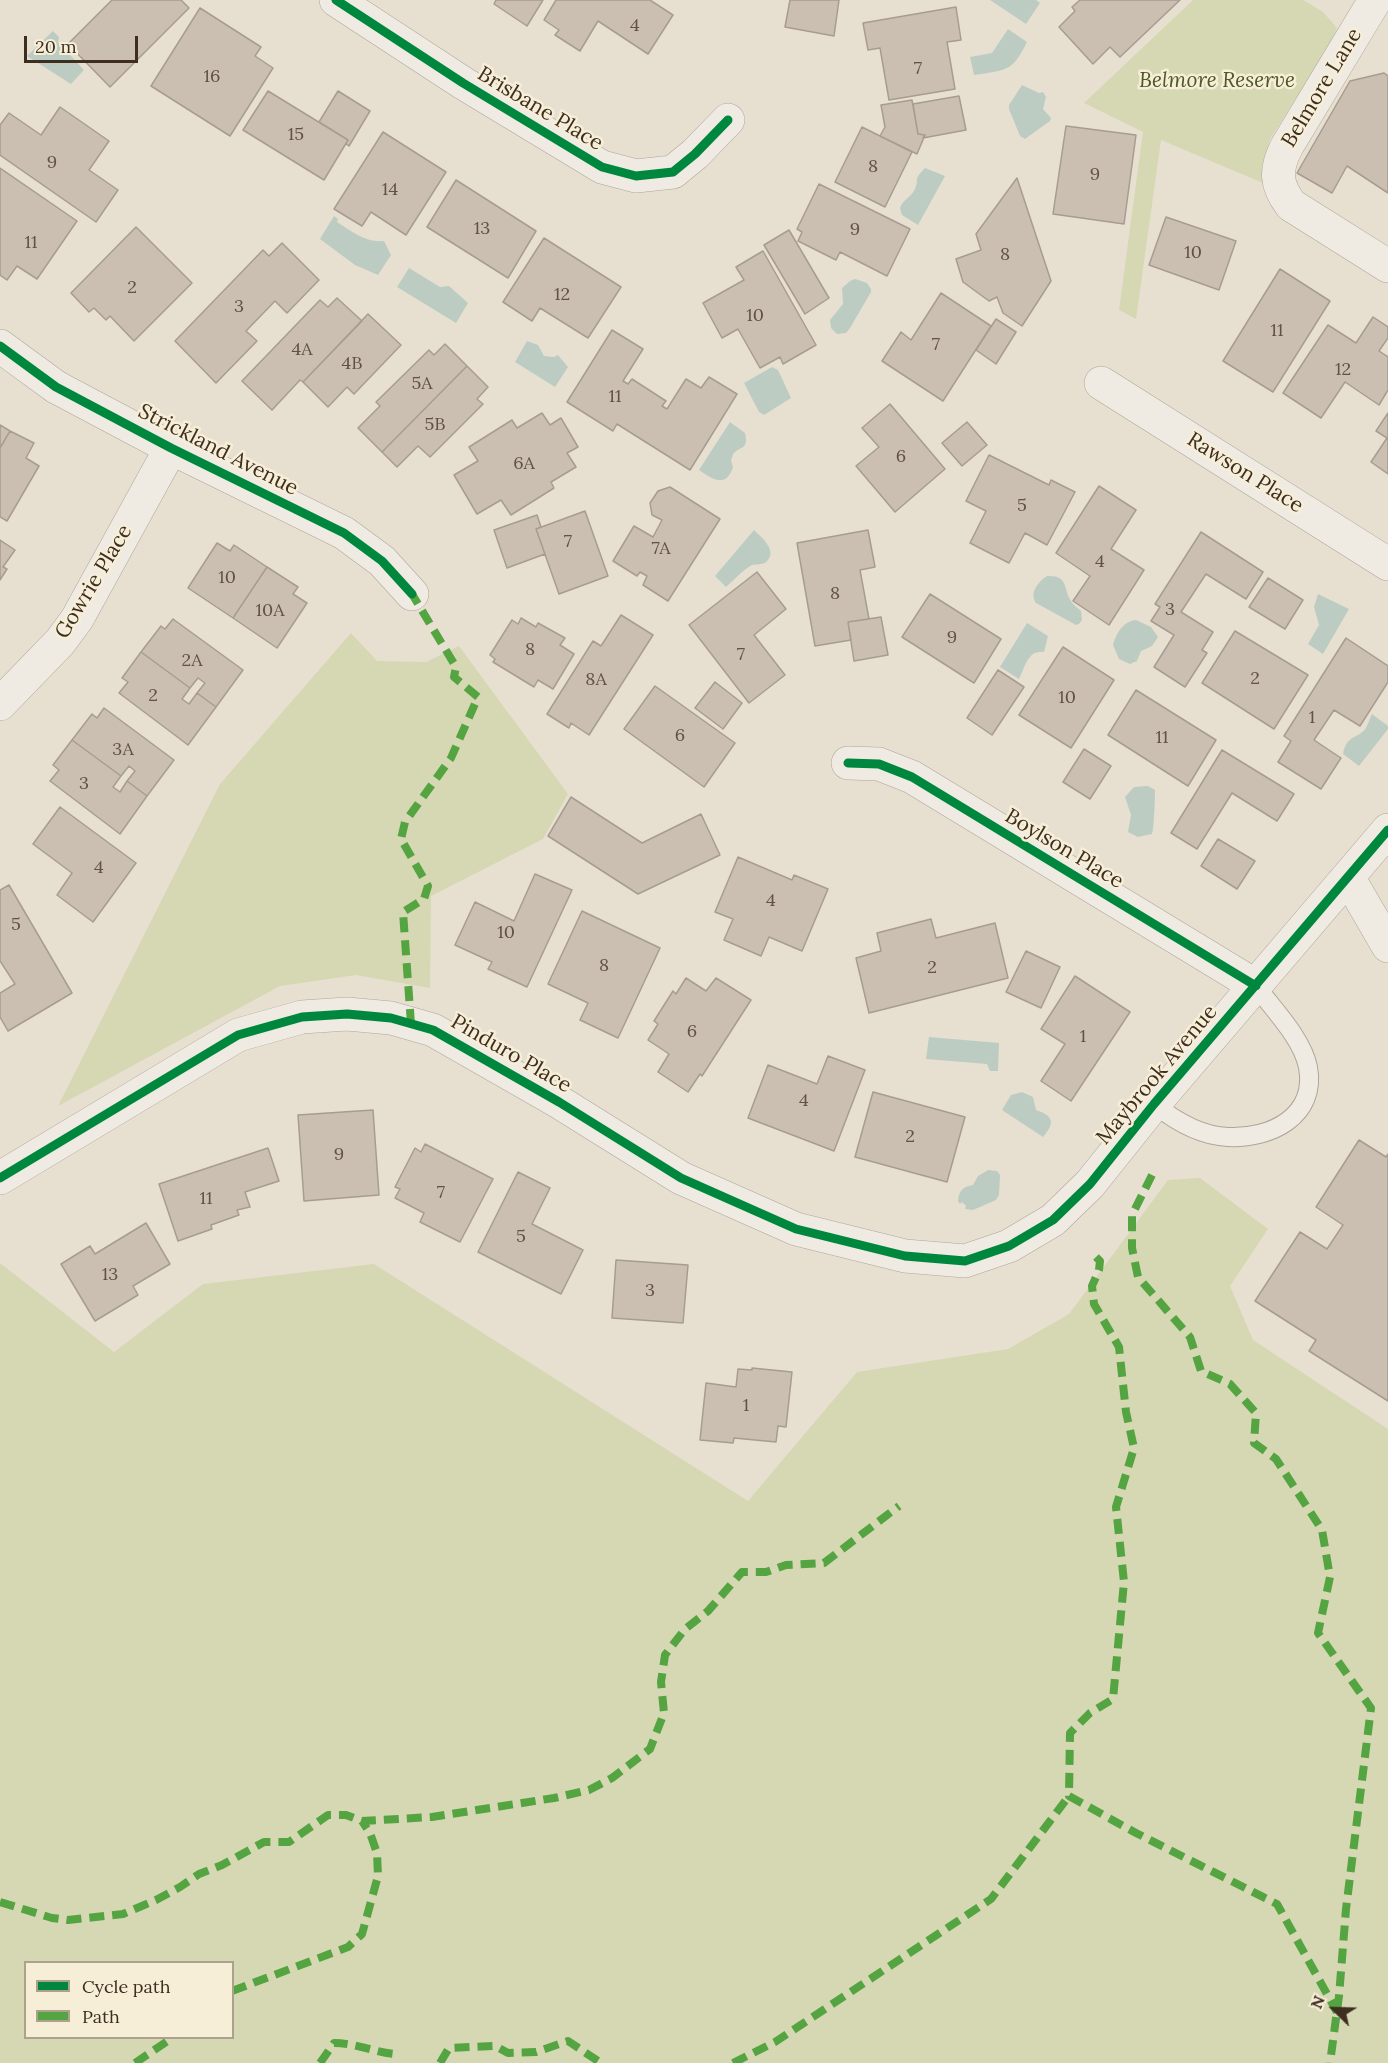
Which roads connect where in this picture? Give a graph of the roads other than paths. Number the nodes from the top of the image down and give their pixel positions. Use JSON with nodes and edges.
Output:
{"nodes":[{"id":1,"x":336,"y":0,"type":"edge"},
{"id":2,"x":1375,"y":0,"type":"edge"},
{"id":3,"x":728,"y":120,"type":"dead end"},
{"id":4,"x":1388,"y":266,"type":"edge"},
{"id":5,"x":0,"y":346,"type":"edge"},
{"id":6,"x":1101,"y":383,"type":"dead end"},
{"id":7,"x":171,"y":448,"type":"junction"},
{"id":8,"x":1388,"y":564,"type":"edge"},
{"id":9,"x":412,"y":594,"type":"dead end"},
{"id":10,"x":0,"y":704,"type":"edge"},
{"id":11,"x":848,"y":763,"type":"dead end"},
{"id":12,"x":1388,"y":830,"type":"edge"},
{"id":13,"x":1348,"y":877,"type":"junction"},
{"id":14,"x":1388,"y":946,"type":"edge"},
{"id":15,"x":1256,"y":986,"type":"junction"},
{"id":16,"x":1154,"y":1104,"type":"junction"},
{"id":17,"x":0,"y":1178,"type":"edge"},
{"id":18,"x":905,"y":1257,"type":"joint"}],
"edges":[{"from":1,"to":3,"type":"street","name":"Brisbane Place"},
{"from":2,"to":4,"type":"street","name":"Belmore Lane"},
{"from":5,"to":7,"type":"street","name":"Strickland Avenue"},
{"from":6,"to":8,"type":"street","name":"Rawson Place"},
{"from":7,"to":9,"type":"street","name":"Strickland Avenue"},
{"from":7,"to":10,"type":"street","name":"Gowrie Place"},
{"from":11,"to":15,"type":"street","name":"Boylson Place"},
{"from":12,"to":13,"type":"street","name":"Maybrook Avenue"},
{"from":13,"to":14,"type":"street"},
{"from":13,"to":15,"type":"street","name":"Maybrook Avenue"},
{"from":15,"to":16,"type":"street","name":"Maybrook Avenue"},
{"from":15,"to":16,"type":"lane"},
{"from":16,"to":18,"type":"street","name":"Maybrook Avenue"},
{"from":17,"to":18,"type":"street","name":"Pinduro Place"}]}
